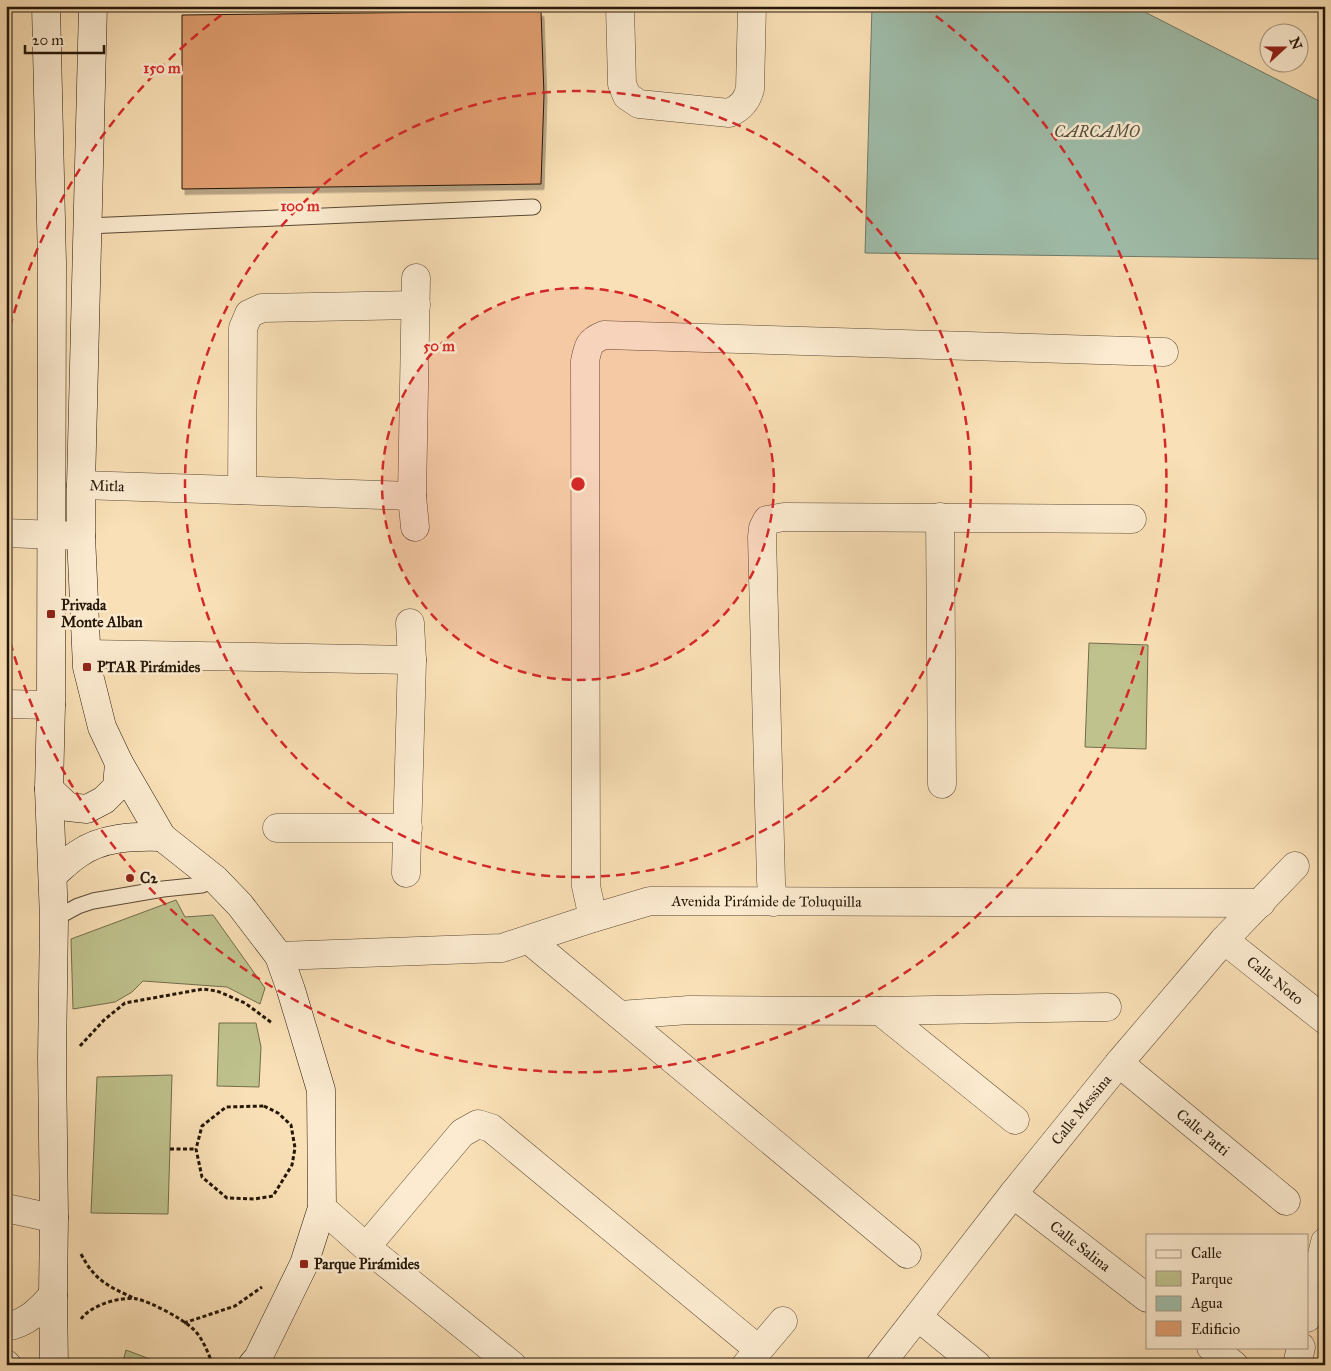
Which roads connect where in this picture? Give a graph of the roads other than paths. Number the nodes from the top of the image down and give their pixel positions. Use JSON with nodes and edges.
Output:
{"nodes":[{"id":1,"x":46,"y":6,"type":"edge"},
{"id":2,"x":94,"y":6,"type":"edge"},
{"id":3,"x":620,"y":6,"type":"edge"},
{"id":4,"x":752,"y":6,"type":"edge"},
{"id":5,"x":533,"y":207,"type":"dead end"},
{"id":6,"x":87,"y":226,"type":"junction"},
{"id":7,"x":416,"y":278,"type":"dead end"},
{"id":8,"x":416,"y":305,"type":"junction"},
{"id":9,"x":1164,"y":352,"type":"dead end"},
{"id":10,"x":81,"y":485,"type":"junction"},
{"id":11,"x":242,"y":490,"type":"junction"},
{"id":12,"x":412,"y":496,"type":"junction"},
{"id":13,"x":940,"y":518,"type":"junction"},
{"id":14,"x":1132,"y":520,"type":"dead end"},
{"id":15,"x":415,"y":527,"type":"dead end"},
{"id":16,"x":12,"y":533,"type":"edge"},
{"id":17,"x":52,"y":535,"type":"junction"},
{"id":18,"x":81,"y":536,"type":"junction"},
{"id":19,"x":410,"y":623,"type":"dead end"},
{"id":20,"x":87,"y":654,"type":"junction"},
{"id":21,"x":412,"y":660,"type":"junction"},
{"id":22,"x":6,"y":704,"type":"edge"},
{"id":23,"x":51,"y":705,"type":"junction"},
{"id":24,"x":119,"y":763,"type":"junction"},
{"id":25,"x":942,"y":784,"type":"dead end"},
{"id":26,"x":49,"y":789,"type":"junction"},
{"id":27,"x":277,"y":828,"type":"dead end"},
{"id":28,"x":408,"y":828,"type":"junction"},
{"id":29,"x":162,"y":837,"type":"junction"},
{"id":30,"x":1295,"y":866,"type":"dead end"},
{"id":31,"x":406,"y":873,"type":"dead end"},
{"id":32,"x":53,"y":875,"type":"junction"},
{"id":33,"x":215,"y":879,"type":"junction"},
{"id":34,"x":773,"y":902,"type":"junction"},
{"id":35,"x":1261,"y":903,"type":"junction"},
{"id":36,"x":594,"y":918,"type":"junction"},
{"id":37,"x":54,"y":919,"type":"junction"},
{"id":38,"x":529,"y":940,"type":"junction"},
{"id":39,"x":1224,"y":940,"type":"junction"},
{"id":40,"x":279,"y":956,"type":"junction"},
{"id":41,"x":1107,"y":1007,"type":"dead end"},
{"id":42,"x":880,"y":1011,"type":"junction"},
{"id":43,"x":620,"y":1015,"type":"junction"},
{"id":44,"x":1325,"y":1020,"type":"edge"},
{"id":45,"x":1119,"y":1063,"type":"junction"},
{"id":46,"x":1015,"y":1120,"type":"dead end"},
{"id":47,"x":1012,"y":1194,"type":"junction"},
{"id":48,"x":1286,"y":1201,"type":"dead end"},
{"id":49,"x":6,"y":1208,"type":"edge"},
{"id":50,"x":322,"y":1208,"type":"junction"},
{"id":51,"x":54,"y":1217,"type":"junction"},
{"id":52,"x":1325,"y":1242,"type":"edge"},
{"id":53,"x":362,"y":1244,"type":"junction"},
{"id":54,"x":907,"y":1254,"type":"dead end"},
{"id":55,"x":53,"y":1295,"type":"junction"},
{"id":56,"x":1146,"y":1297,"type":"edge"},
{"id":57,"x":1308,"y":1314,"type":"edge"},
{"id":58,"x":918,"y":1317,"type":"junction"},
{"id":59,"x":783,"y":1321,"type":"dead end"},
{"id":60,"x":6,"y":1327,"type":"edge"},
{"id":61,"x":1212,"y":1348,"type":"edge"},
{"id":62,"x":1301,"y":1348,"type":"edge"},
{"id":63,"x":752,"y":1357,"type":"edge"},
{"id":64,"x":54,"y":1365,"type":"edge"},
{"id":65,"x":252,"y":1365,"type":"edge"},
{"id":66,"x":512,"y":1365,"type":"edge"},
{"id":67,"x":880,"y":1365,"type":"edge"},
{"id":68,"x":977,"y":1365,"type":"edge"},
{"id":69,"x":1234,"y":1365,"type":"edge"},
{"id":70,"x":1296,"y":1365,"type":"edge"}],
"edges":[{"from":1,"to":17,"type":"street"},
{"from":2,"to":6,"type":"street"},
{"from":3,"to":4,"type":"street"},
{"from":5,"to":6,"type":"lane"},
{"from":6,"to":10,"type":"street"},
{"from":7,"to":8,"type":"street"},
{"from":8,"to":11,"type":"street"},
{"from":8,"to":12,"type":"street"},
{"from":9,"to":36,"type":"street"},
{"from":10,"to":11,"type":"street","name":"Mitla"},
{"from":10,"to":18,"type":"street"},
{"from":11,"to":12,"type":"street","name":"Mitla"},
{"from":12,"to":15,"type":"street"},
{"from":13,"to":14,"type":"street"},
{"from":13,"to":25,"type":"street"},
{"from":13,"to":34,"type":"street"},
{"from":16,"to":17,"type":"street"},
{"from":17,"to":18,"type":"street"},
{"from":17,"to":23,"type":"street"},
{"from":18,"to":20,"type":"street"},
{"from":19,"to":21,"type":"street"},
{"from":20,"to":21,"type":"street"},
{"from":20,"to":24,"type":"street"},
{"from":21,"to":28,"type":"street"},
{"from":22,"to":23,"type":"street"},
{"from":23,"to":26,"type":"street"},
{"from":24,"to":26,"type":"street"},
{"from":24,"to":29,"type":"street"},
{"from":26,"to":32,"type":"street"},
{"from":27,"to":28,"type":"street"},
{"from":28,"to":31,"type":"street"},
{"from":29,"to":32,"type":"street"},
{"from":29,"to":33,"type":"street"},
{"from":30,"to":35,"type":"street","name":"Calle Messina"},
{"from":32,"to":37,"type":"street"},
{"from":33,"to":37,"type":"lane"},
{"from":33,"to":40,"type":"street"},
{"from":34,"to":35,"type":"street","name":"Avenida Pirámide de Toluquilla"},
{"from":34,"to":36,"type":"street","name":"Avenida Pirámide de Toluquilla"},
{"from":35,"to":39,"type":"street","name":"Calle Messina"},
{"from":36,"to":38,"type":"street","name":"Avenida Pirámide de Toluquilla"},
{"from":37,"to":51,"type":"street"},
{"from":38,"to":40,"type":"street","name":"Avenida Pirámide de Toluquilla"},
{"from":38,"to":43,"type":"street"},
{"from":39,"to":44,"type":"street","name":"Calle Noto"},
{"from":39,"to":45,"type":"street","name":"Calle Messina"},
{"from":40,"to":50,"type":"street"},
{"from":41,"to":42,"type":"street"},
{"from":42,"to":43,"type":"street"},
{"from":42,"to":46,"type":"street"},
{"from":43,"to":54,"type":"street"},
{"from":45,"to":47,"type":"street","name":"Calle Messina"},
{"from":45,"to":48,"type":"street","name":"Calle Patti"},
{"from":47,"to":56,"type":"street","name":"Calle Salina"},
{"from":47,"to":58,"type":"street","name":"Calle Messina"},
{"from":49,"to":51,"type":"street"},
{"from":50,"to":53,"type":"street"},
{"from":50,"to":65,"type":"street"},
{"from":51,"to":55,"type":"street"},
{"from":52,"to":57,"type":"street"},
{"from":53,"to":63,"type":"street"},
{"from":53,"to":66,"type":"street"},
{"from":55,"to":60,"type":"street"},
{"from":55,"to":64,"type":"street"},
{"from":58,"to":67,"type":"street","name":"Calle Messina"},
{"from":58,"to":68,"type":"street"},
{"from":59,"to":63,"type":"street"},
{"from":61,"to":69,"type":"street"},
{"from":62,"to":70,"type":"street"}]}
